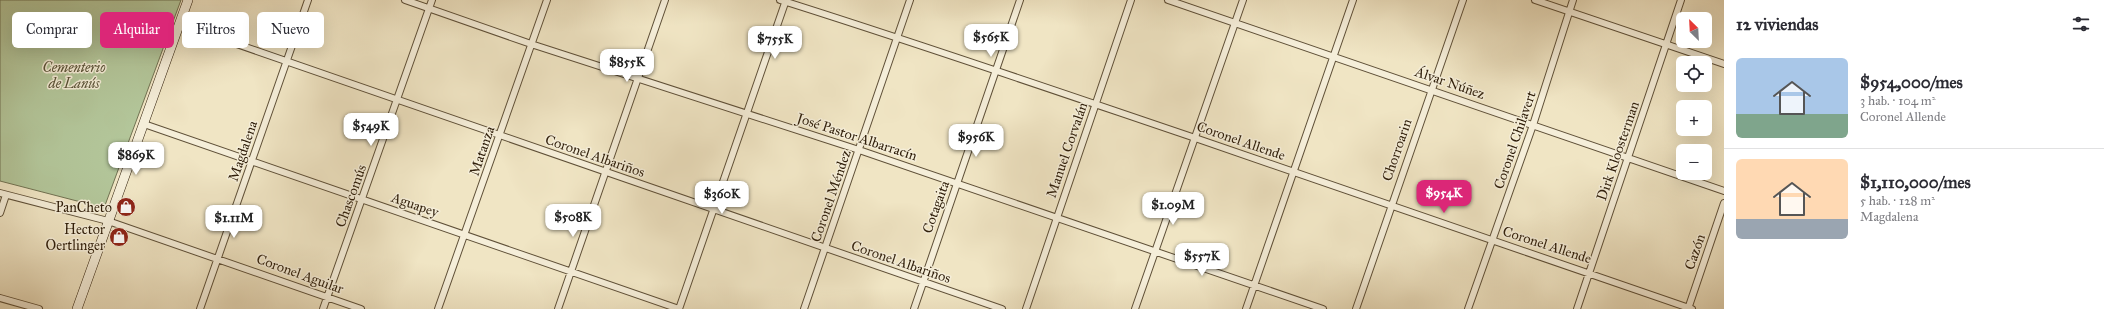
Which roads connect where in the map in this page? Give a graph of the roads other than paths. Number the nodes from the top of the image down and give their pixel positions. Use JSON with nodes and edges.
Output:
{"nodes":[{"id":1,"x":188,"y":0,"type":"edge"},
{"id":2,"x":308,"y":0,"type":"edge"},
{"id":3,"x":405,"y":0,"type":"edge"},
{"id":4,"x":432,"y":0,"type":"edge"},
{"id":5,"x":547,"y":0,"type":"edge"},
{"id":6,"x":665,"y":0,"type":"edge"},
{"id":7,"x":910,"y":0,"type":"edge"},
{"id":8,"x":1020,"y":0,"type":"edge"},
{"id":9,"x":1131,"y":0,"type":"edge"},
{"id":10,"x":1168,"y":0,"type":"edge"},
{"id":11,"x":1243,"y":0,"type":"edge"},
{"id":12,"x":1353,"y":0,"type":"edge"},
{"id":13,"x":1463,"y":0,"type":"edge"},
{"id":14,"x":1536,"y":0,"type":"edge"},
{"id":15,"x":1573,"y":0,"type":"edge"},
{"id":16,"x":1682,"y":0,"type":"edge"},
{"id":17,"x":784,"y":1,"type":"edge"},
{"id":18,"x":429,"y":8,"type":"junction"},
{"id":19,"x":1570,"y":12,"type":"junction"},
{"id":20,"x":1235,"y":22,"type":"junction"},
{"id":21,"x":179,"y":24,"type":"junction"},
{"id":22,"x":898,"y":36,"type":"junction"},
{"id":23,"x":531,"y":44,"type":"junction"},
{"id":24,"x":1667,"y":45,"type":"junction"},
{"id":25,"x":1334,"y":56,"type":"junction"},
{"id":26,"x":286,"y":63,"type":"junction"},
{"id":27,"x":1724,"y":64,"type":"edge"},
{"id":28,"x":997,"y":70,"type":"junction"},
{"id":29,"x":638,"y":79,"type":"junction"},
{"id":30,"x":1431,"y":90,"type":"junction"},
{"id":31,"x":398,"y":101,"type":"junction"},
{"id":32,"x":1096,"y":103,"type":"junction"},
{"id":33,"x":747,"y":114,"type":"junction"},
{"id":34,"x":144,"y":124,"type":"junction"},
{"id":35,"x":1533,"y":125,"type":"junction"},
{"id":36,"x":500,"y":136,"type":"junction"},
{"id":37,"x":1194,"y":138,"type":"junction"},
{"id":38,"x":859,"y":150,"type":"junction"},
{"id":39,"x":1628,"y":157,"type":"junction"},
{"id":40,"x":252,"y":162,"type":"junction"},
{"id":41,"x":1293,"y":171,"type":"junction"},
{"id":42,"x":605,"y":172,"type":"junction"},
{"id":43,"x":958,"y":184,"type":"junction"},
{"id":44,"x":1724,"y":191,"type":"edge"},
{"id":45,"x":3,"y":194,"type":"edge"},
{"id":46,"x":362,"y":200,"type":"junction"},
{"id":47,"x":1724,"y":203,"type":"edge"},
{"id":48,"x":1391,"y":205,"type":"junction"},
{"id":49,"x":714,"y":210,"type":"junction"},
{"id":50,"x":0,"y":213,"type":"edge"},
{"id":51,"x":1056,"y":217,"type":"junction"},
{"id":52,"x":108,"y":221,"type":"junction"},
{"id":53,"x":465,"y":235,"type":"junction"},
{"id":54,"x":1493,"y":240,"type":"junction"},
{"id":55,"x":826,"y":249,"type":"junction"},
{"id":56,"x":1155,"y":252,"type":"junction"},
{"id":57,"x":218,"y":258,"type":"junction"},
{"id":58,"x":571,"y":272,"type":"junction"},
{"id":59,"x":1590,"y":272,"type":"junction"},
{"id":60,"x":923,"y":282,"type":"junction"},
{"id":61,"x":1254,"y":285,"type":"junction"},
{"id":62,"x":327,"y":297,"type":"junction"},
{"id":63,"x":0,"y":298,"type":"edge"},
{"id":64,"x":39,"y":309,"type":"edge"},
{"id":65,"x":76,"y":309,"type":"edge"},
{"id":66,"x":200,"y":309,"type":"edge"},
{"id":67,"x":323,"y":309,"type":"edge"},
{"id":68,"x":362,"y":309,"type":"edge"},
{"id":69,"x":438,"y":309,"type":"edge"},
{"id":70,"x":558,"y":309,"type":"edge"},
{"id":71,"x":679,"y":309,"type":"edge"},
{"id":72,"x":804,"y":309,"type":"edge"},
{"id":73,"x":914,"y":309,"type":"edge"},
{"id":74,"x":1002,"y":309,"type":"edge"},
{"id":75,"x":1026,"y":309,"type":"edge"},
{"id":76,"x":1135,"y":309,"type":"edge"},
{"id":77,"x":1246,"y":309,"type":"edge"},
{"id":78,"x":1323,"y":309,"type":"edge"},
{"id":79,"x":1356,"y":309,"type":"edge"},
{"id":80,"x":1468,"y":309,"type":"edge"},
{"id":81,"x":1577,"y":309,"type":"edge"},
{"id":82,"x":1690,"y":309,"type":"edge"}],
"edges":[{"from":1,"to":21,"type":"main road"},
{"from":2,"to":26,"type":"street","name":"Magdalena"},
{"from":3,"to":18,"type":"street","name":"José Pastor Albarracín"},
{"from":4,"to":18,"type":"street","name":"Chascomús"},
{"from":5,"to":23,"type":"street","name":"Matanza"},
{"from":6,"to":29,"type":"street"},
{"from":7,"to":22,"type":"street","name":"Coronel Méndez"},
{"from":8,"to":28,"type":"street","name":"Cotagaita"},
{"from":9,"to":32,"type":"street","name":"Manuel Corvalán"},
{"from":10,"to":20,"type":"street","name":"Álvar Núñez"},
{"from":11,"to":20,"type":"street"},
{"from":12,"to":25,"type":"street"},
{"from":13,"to":30,"type":"street","name":"Chorroarin"},
{"from":14,"to":19,"type":"street"},
{"from":15,"to":19,"type":"street","name":"Coronel Chilavert"},
{"from":16,"to":24,"type":"street","name":"Dirk Kloosterman"},
{"from":17,"to":22,"type":"street","name":"Coronel Allende"},
{"from":17,"to":33,"type":"street"},
{"from":18,"to":23,"type":"street","name":"José Pastor Albarracín"},
{"from":18,"to":31,"type":"street","name":"Chascomús"},
{"from":19,"to":24,"type":"street"},
{"from":19,"to":35,"type":"street","name":"Coronel Chilavert"},
{"from":20,"to":25,"type":"street","name":"Álvar Núñez"},
{"from":20,"to":37,"type":"street"},
{"from":21,"to":26,"type":"street","name":"Coronel Albariños"},
{"from":21,"to":34,"type":"main road"},
{"from":22,"to":28,"type":"street","name":"Coronel Allende"},
{"from":22,"to":38,"type":"street","name":"Coronel Méndez"},
{"from":23,"to":29,"type":"street","name":"José Pastor Albarracín"},
{"from":23,"to":36,"type":"street","name":"Matanza"},
{"from":24,"to":27,"type":"street"},
{"from":24,"to":39,"type":"street","name":"Dirk Kloosterman"},
{"from":25,"to":30,"type":"street","name":"Álvar Núñez"},
{"from":25,"to":41,"type":"street"},
{"from":26,"to":31,"type":"street","name":"Coronel Albariños"},
{"from":26,"to":40,"type":"street","name":"Magdalena"},
{"from":28,"to":32,"type":"street","name":"Coronel Allende"},
{"from":28,"to":43,"type":"street","name":"Cotagaita"},
{"from":29,"to":33,"type":"street","name":"José Pastor Albarracín"},
{"from":29,"to":42,"type":"street"},
{"from":30,"to":35,"type":"street","name":"Álvar Núñez"},
{"from":30,"to":48,"type":"street","name":"Chorroarin"},
{"from":31,"to":36,"type":"street","name":"Coronel Albariños"},
{"from":31,"to":46,"type":"street","name":"Chascomús"},
{"from":32,"to":37,"type":"street","name":"Coronel Allende"},
{"from":32,"to":51,"type":"street","name":"Manuel Corvalán"},
{"from":33,"to":38,"type":"street","name":"José Pastor Albarracín"},
{"from":33,"to":49,"type":"street"},
{"from":34,"to":40,"type":"street","name":"Aguapey"},
{"from":34,"to":52,"type":"main road"},
{"from":35,"to":39,"type":"street","name":"Álvar Núñez"},
{"from":35,"to":54,"type":"street","name":"Coronel Chilavert"},
{"from":36,"to":42,"type":"street","name":"Coronel Albariños"},
{"from":36,"to":53,"type":"street","name":"Matanza"},
{"from":37,"to":41,"type":"street","name":"Coronel Allende"},
{"from":37,"to":56,"type":"street"},
{"from":38,"to":43,"type":"street","name":"José Pastor Albarracín"},
{"from":38,"to":55,"type":"street","name":"Coronel Méndez"},
{"from":39,"to":44,"type":"street","name":"Álvar Núñez"},
{"from":39,"to":59,"type":"street","name":"Dirk Kloosterman"},
{"from":40,"to":46,"type":"street","name":"Aguapey"},
{"from":40,"to":57,"type":"street","name":"Magdalena"},
{"from":41,"to":48,"type":"street","name":"Coronel Allende"},
{"from":41,"to":61,"type":"street"},
{"from":42,"to":49,"type":"street","name":"Coronel Albariños"},
{"from":42,"to":58,"type":"street"},
{"from":43,"to":51,"type":"street","name":"José Pastor Albarracín"},
{"from":43,"to":60,"type":"street","name":"Cotagaita"},
{"from":45,"to":50,"type":"street"},
{"from":45,"to":52,"type":"street","name":"Coronel Aguilar"},
{"from":46,"to":53,"type":"street","name":"Aguapey"},
{"from":46,"to":62,"type":"street","name":"Chascomús"},
{"from":47,"to":82,"type":"street","name":"Cazón"},
{"from":48,"to":54,"type":"street","name":"Coronel Allende"},
{"from":48,"to":79,"type":"street","name":"Chorroarin"},
{"from":49,"to":55,"type":"street","name":"Coronel Albariños"},
{"from":49,"to":71,"type":"street"},
{"from":51,"to":56,"type":"street","name":"José Pastor Albarracín"},
{"from":51,"to":75,"type":"street","name":"Manuel Corvalán"},
{"from":52,"to":57,"type":"street","name":"Coronel Aguilar"},
{"from":52,"to":65,"type":"main road"},
{"from":53,"to":58,"type":"street","name":"Aguapey"},
{"from":53,"to":69,"type":"street","name":"Matanza"},
{"from":54,"to":59,"type":"street","name":"Coronel Allende"},
{"from":54,"to":80,"type":"street","name":"Coronel Chilavert"},
{"from":55,"to":60,"type":"street","name":"Coronel Albariños"},
{"from":55,"to":72,"type":"street","name":"Coronel Méndez"},
{"from":56,"to":61,"type":"street","name":"José Pastor Albarracín"},
{"from":56,"to":76,"type":"street"},
{"from":57,"to":62,"type":"street","name":"Coronel Aguilar"},
{"from":57,"to":66,"type":"street","name":"Magdalena"},
{"from":58,"to":70,"type":"street"},
{"from":58,"to":71,"type":"street","name":"Aguapey"},
{"from":59,"to":81,"type":"street","name":"Dirk Kloosterman"},
{"from":59,"to":82,"type":"street","name":"Coronel Allende"},
{"from":60,"to":73,"type":"street","name":"Cotagaita"},
{"from":60,"to":74,"type":"street","name":"Coronel Albariños"},
{"from":61,"to":77,"type":"street"},
{"from":61,"to":78,"type":"street","name":"José Pastor Albarracín"},
{"from":62,"to":67,"type":"street","name":"Chascomús"},
{"from":62,"to":68,"type":"street","name":"Coronel Aguilar"},
{"from":63,"to":64,"type":"street"}]}
